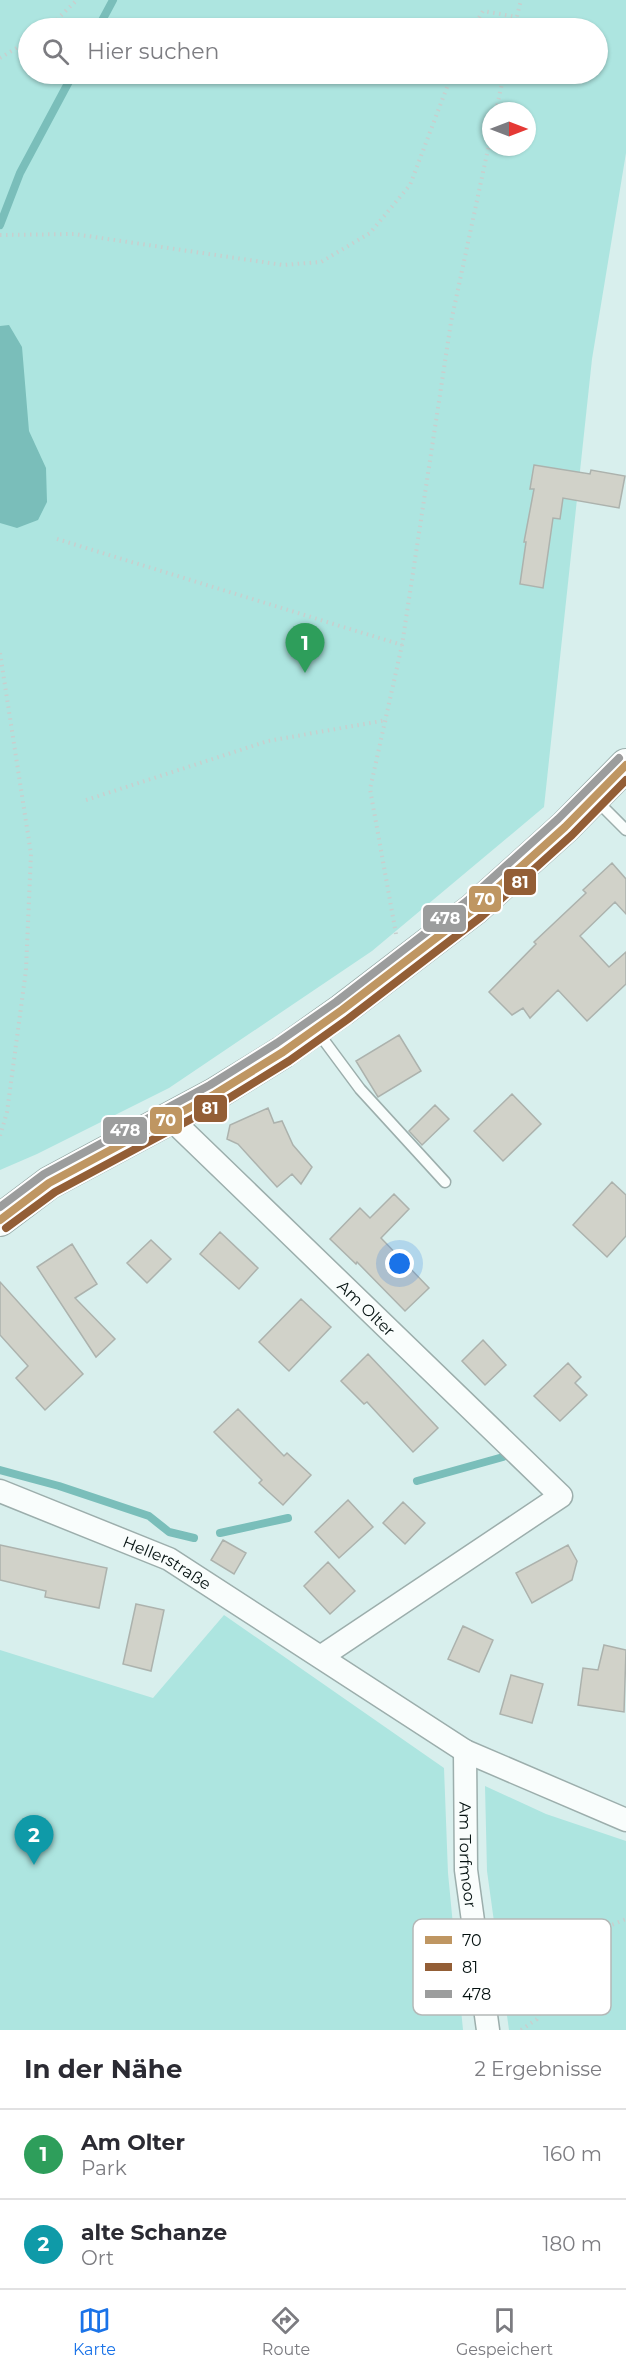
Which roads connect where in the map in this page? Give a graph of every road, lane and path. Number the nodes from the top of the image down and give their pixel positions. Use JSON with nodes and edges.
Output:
{"nodes":[{"id":1,"x":77,"y":0,"type":"edge"},
{"id":2,"x":521,"y":0,"type":"edge"},
{"id":3,"x":518,"y":17,"type":"joint"},
{"id":4,"x":58,"y":18,"type":"edge"},
{"id":5,"x":479,"y":18,"type":"edge"},
{"id":6,"x":18,"y":47,"type":"edge"},
{"id":7,"x":0,"y":58,"type":"edge"},
{"id":8,"x":448,"y":84,"type":"edge"},
{"id":9,"x":502,"y":84,"type":"edge"},
{"id":10,"x":498,"y":102,"type":"edge"},
{"id":11,"x":487,"y":156,"type":"edge"},
{"id":12,"x":0,"y":235,"type":"edge"},
{"id":13,"x":57,"y":538,"type":"dead end"},
{"id":14,"x":402,"y":645,"type":"junction"},
{"id":15,"x":0,"y":653,"type":"edge"},
{"id":16,"x":387,"y":720,"type":"junction"},
{"id":17,"x":626,"y":765,"type":"edge"},
{"id":18,"x":594,"y":797,"type":"junction"},
{"id":19,"x":86,"y":800,"type":"dead end"},
{"id":20,"x":626,"y":830,"type":"edge"},
{"id":21,"x":397,"y":938,"type":"dead end"},
{"id":22,"x":315,"y":1029,"type":"junction"},
{"id":23,"x":171,"y":1119,"type":"junction"},
{"id":24,"x":0,"y":1136,"type":"edge"},
{"id":25,"x":445,"y":1182,"type":"dead end"},
{"id":26,"x":49,"y":1184,"type":"junction"},
{"id":27,"x":0,"y":1197,"type":"edge"},
{"id":28,"x":0,"y":1220,"type":"edge"},
{"id":29,"x":0,"y":1491,"type":"edge"},
{"id":30,"x":322,"y":1656,"type":"junction"},
{"id":31,"x":465,"y":1750,"type":"junction"},
{"id":32,"x":626,"y":1820,"type":"edge"},
{"id":33,"x":473,"y":1919,"type":"edge"},
{"id":34,"x":626,"y":1919,"type":"edge"},
{"id":35,"x":611,"y":1925,"type":"edge"},
{"id":36,"x":486,"y":2015,"type":"edge"},
{"id":37,"x":539,"y":2015,"type":"edge"},
{"id":38,"x":488,"y":2030,"type":"edge"},
{"id":39,"x":521,"y":2030,"type":"edge"}],
"edges":[{"from":1,"to":4,"type":"path"},
{"from":2,"to":3,"type":"path"},
{"from":3,"to":5,"type":"path"},
{"from":6,"to":7,"type":"path"},
{"from":8,"to":12,"type":"path"},
{"from":9,"to":10,"type":"path"},
{"from":11,"to":14,"type":"path"},
{"from":13,"to":14,"type":"path"},
{"from":14,"to":16,"type":"path"},
{"from":15,"to":24,"type":"path"},
{"from":16,"to":19,"type":"path"},
{"from":16,"to":21,"type":"path"},
{"from":17,"to":18,"type":"main road"},
{"from":18,"to":20,"type":"lane"},
{"from":18,"to":22,"type":"main road"},
{"from":22,"to":23,"type":"main road"},
{"from":22,"to":25,"type":"lane"},
{"from":23,"to":26,"type":"main road"},
{"from":23,"to":30,"type":"street","name":"Am Olter"},
{"from":26,"to":27,"type":"main road"},
{"from":26,"to":28,"type":"main road"},
{"from":29,"to":30,"type":"street","name":"Hellerstraße"},
{"from":30,"to":31,"type":"street","name":"Hellerstraße"},
{"from":31,"to":32,"type":"street","name":"Hellerstraße"},
{"from":31,"to":33,"type":"street","name":"Am Torfmoor"},
{"from":34,"to":35,"type":"path"},
{"from":36,"to":38,"type":"street","name":"Am Torfmoor"},
{"from":37,"to":39,"type":"path"}]}
